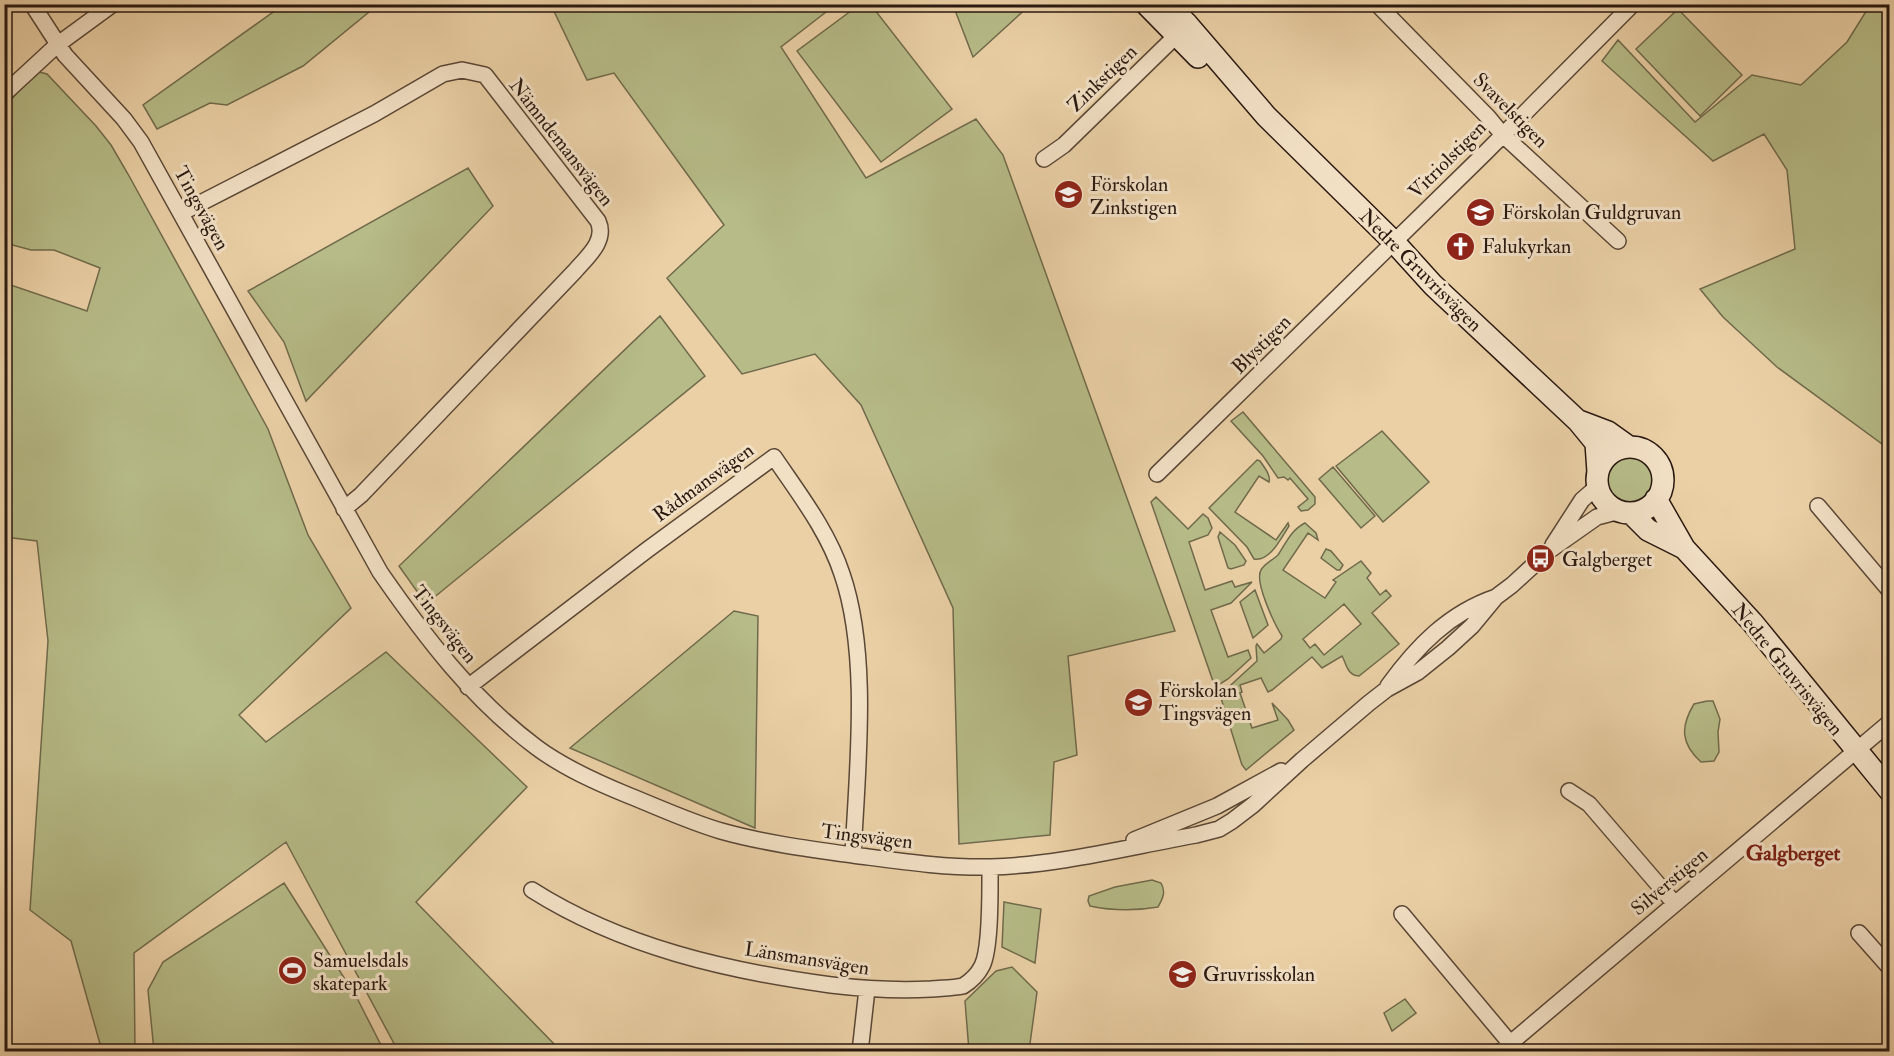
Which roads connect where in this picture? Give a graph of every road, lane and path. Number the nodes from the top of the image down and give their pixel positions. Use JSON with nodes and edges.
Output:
{"nodes":[{"id":1,"x":32,"y":4,"type":"edge"},
{"id":2,"x":113,"y":4,"type":"edge"},
{"id":3,"x":1146,"y":4,"type":"edge"},
{"id":4,"x":1167,"y":4,"type":"edge"},
{"id":5,"x":1377,"y":4,"type":"edge"},
{"id":6,"x":1633,"y":4,"type":"edge"},
{"id":7,"x":1182,"y":30,"type":"junction"},
{"id":8,"x":57,"y":45,"type":"junction"},
{"id":9,"x":4,"y":94,"type":"edge"},
{"id":10,"x":1502,"y":134,"type":"junction"},
{"id":11,"x":1044,"y":159,"type":"dead end"},
{"id":12,"x":181,"y":213,"type":"junction"},
{"id":13,"x":1618,"y":241,"type":"dead end"},
{"id":14,"x":1394,"y":242,"type":"junction"},
{"id":15,"x":1578,"y":421,"type":"junction"},
{"id":16,"x":1629,"y":447,"type":"junction"},
{"id":17,"x":1157,"y":474,"type":"dead end"},
{"id":18,"x":1598,"y":479,"type":"junction"},
{"id":19,"x":1656,"y":499,"type":"junction"},
{"id":20,"x":1818,"y":506,"type":"dead end"},
{"id":21,"x":344,"y":509,"type":"junction"},
{"id":22,"x":1625,"y":512,"type":"junction"},
{"id":23,"x":1684,"y":548,"type":"junction"},
{"id":24,"x":1550,"y":550,"type":"junction"},
{"id":25,"x":1890,"y":591,"type":"edge"},
{"id":26,"x":468,"y":687,"type":"junction"},
{"id":27,"x":1890,"y":722,"type":"edge"},
{"id":28,"x":1855,"y":751,"type":"junction"},
{"id":29,"x":1302,"y":760,"type":"junction"},
{"id":30,"x":1569,"y":791,"type":"dead end"},
{"id":31,"x":1890,"y":791,"type":"edge"},
{"id":32,"x":1107,"y":851,"type":"junction"},
{"id":33,"x":853,"y":855,"type":"junction"},
{"id":34,"x":990,"y":867,"type":"junction"},
{"id":35,"x":532,"y":890,"type":"dead end"},
{"id":36,"x":1675,"y":904,"type":"junction"},
{"id":37,"x":1402,"y":914,"type":"dead end"},
{"id":38,"x":1860,"y":933,"type":"dead end"},
{"id":39,"x":1890,"y":968,"type":"edge"},
{"id":40,"x":867,"y":990,"type":"junction"},
{"id":41,"x":1505,"y":1047,"type":"edge"},
{"id":42,"x":860,"y":1052,"type":"edge"}],
"edges":[{"from":1,"to":8,"type":"street","name":"Tingsvägen"},
{"from":2,"to":8,"type":"street"},
{"from":3,"to":7,"type":"street","name":"Nedre Gruvrisvägen"},
{"from":4,"to":7,"type":"street","name":"Nedre Gruvrisvägen"},
{"from":5,"to":10,"type":"street","name":"Svavelstigen"},
{"from":6,"to":10,"type":"street","name":"Vitriolstigen"},
{"from":7,"to":11,"type":"street","name":"Zinkstigen"},
{"from":7,"to":14,"type":"street","name":"Nedre Gruvrisvägen"},
{"from":8,"to":9,"type":"street"},
{"from":8,"to":12,"type":"street","name":"Tingsvägen"},
{"from":10,"to":13,"type":"street","name":"Svavelstigen"},
{"from":10,"to":14,"type":"street","name":"Vitriolstigen"},
{"from":12,"to":21,"type":"street","name":"Tingsvägen"},
{"from":12,"to":21,"type":"street","name":"Nämndemansvägen"},
{"from":14,"to":15,"type":"street","name":"Nedre Gruvrisvägen"},
{"from":14,"to":17,"type":"street","name":"Blystigen"},
{"from":15,"to":16,"type":"street","name":"Nedre Gruvrisvägen"},
{"from":15,"to":18,"type":"street","name":"Nedre Gruvrisvägen"},
{"from":16,"to":18,"type":"street"},
{"from":16,"to":19,"type":"street"},
{"from":18,"to":22,"type":"street"},
{"from":18,"to":24,"type":"street","name":"Tingsvägen"},
{"from":19,"to":22,"type":"street"},
{"from":19,"to":23,"type":"street","name":"Nedre Gruvrisvägen"},
{"from":20,"to":25,"type":"street"},
{"from":21,"to":26,"type":"street","name":"Tingsvägen"},
{"from":22,"to":23,"type":"street","name":"Nedre Gruvrisvägen"},
{"from":22,"to":24,"type":"street","name":"Tingsvägen"},
{"from":23,"to":28,"type":"street","name":"Nedre Gruvrisvägen"},
{"from":24,"to":29,"type":"street","name":"Tingsvägen"},
{"from":26,"to":33,"type":"street","name":"Tingsvägen"},
{"from":26,"to":33,"type":"street","name":"Rådmansvägen"},
{"from":27,"to":28,"type":"street","name":"Silverstigen"},
{"from":28,"to":31,"type":"street","name":"Nedre Gruvrisvägen"},
{"from":28,"to":36,"type":"street","name":"Silverstigen"},
{"from":29,"to":32,"type":"street","name":"Tingsvägen"},
{"from":29,"to":32,"type":"street","name":"Tingsvägen"},
{"from":30,"to":36,"type":"street"},
{"from":32,"to":34,"type":"street","name":"Tingsvägen"},
{"from":33,"to":34,"type":"street","name":"Tingsvägen"},
{"from":34,"to":40,"type":"street","name":"Länsmansvägen"},
{"from":35,"to":40,"type":"street","name":"Länsmansvägen"},
{"from":36,"to":41,"type":"street","name":"Silverstigen"},
{"from":37,"to":41,"type":"street","name":"Silverstigen"},
{"from":38,"to":39,"type":"street"},
{"from":40,"to":42,"type":"street"}]}
